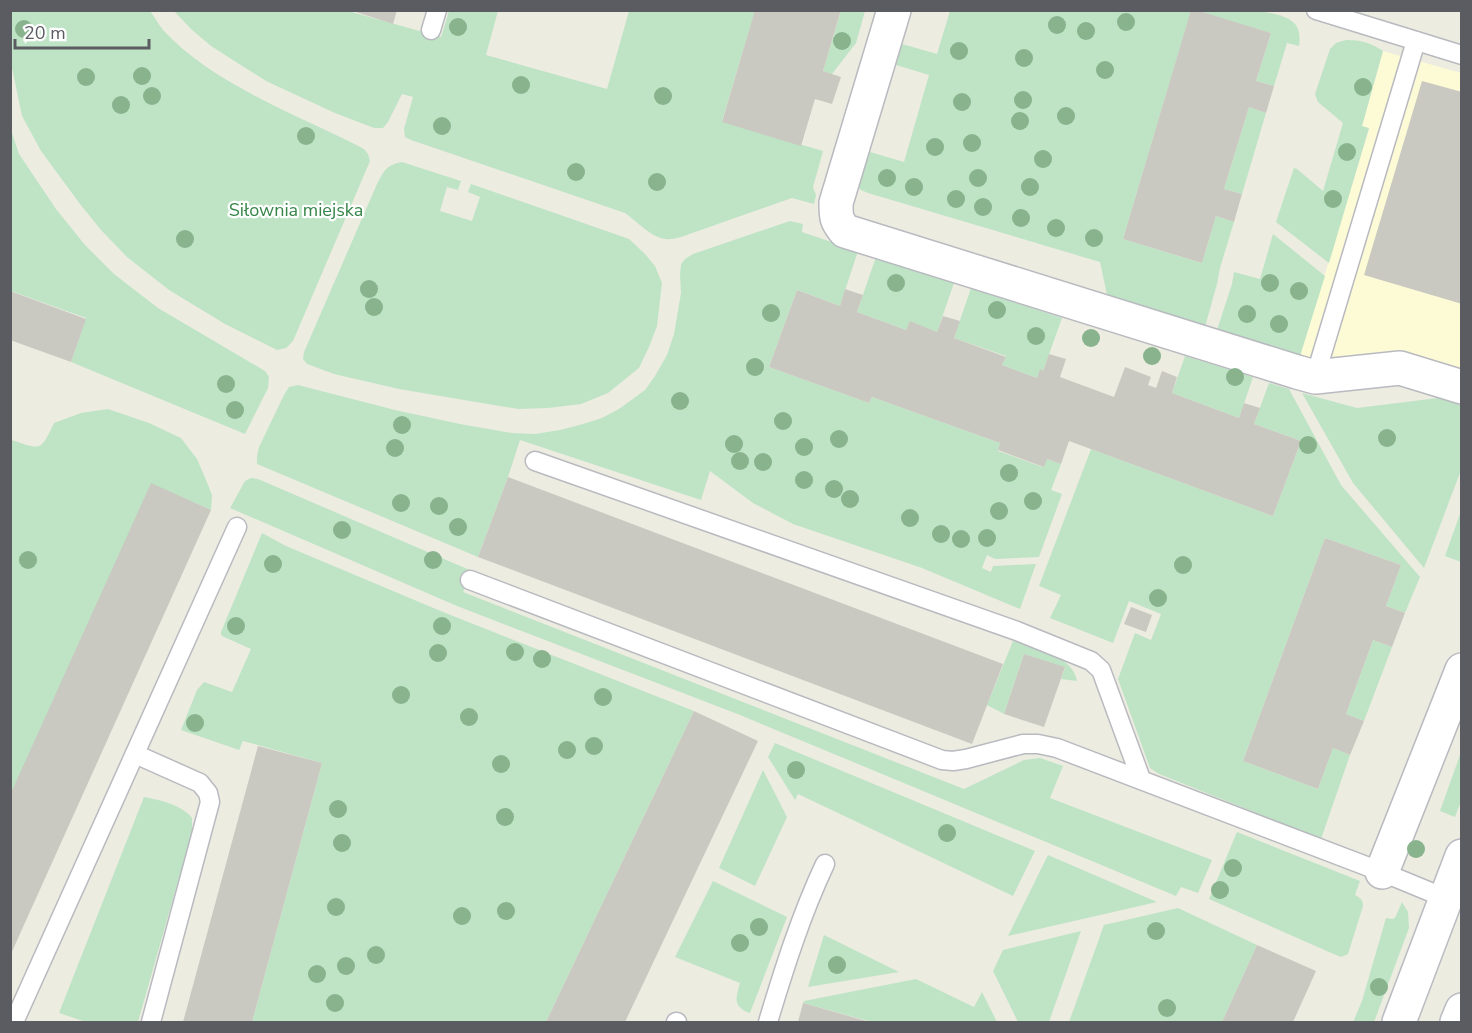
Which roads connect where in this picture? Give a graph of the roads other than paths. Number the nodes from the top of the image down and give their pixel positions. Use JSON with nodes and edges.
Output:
{"nodes":[{"id":1,"x":436,"y":10,"type":"edge"},
{"id":2,"x":894,"y":10,"type":"edge"},
{"id":3,"x":1316,"y":10,"type":"edge"},
{"id":4,"x":431,"y":30,"type":"dead end"},
{"id":5,"x":1416,"y":41,"type":"junction"},
{"id":6,"x":1461,"y":55,"type":"edge"},
{"id":7,"x":1315,"y":377,"type":"junction"},
{"id":8,"x":1461,"y":387,"type":"edge"},
{"id":9,"x":535,"y":461,"type":"dead end"},
{"id":10,"x":237,"y":526,"type":"dead end"},
{"id":11,"x":470,"y":580,"type":"dead end"},
{"id":12,"x":1461,"y":670,"type":"edge"},
{"id":13,"x":135,"y":754,"type":"junction"},
{"id":14,"x":1141,"y":779,"type":"junction"},
{"id":15,"x":1461,"y":856,"type":"edge"},
{"id":16,"x":825,"y":864,"type":"dead end"},
{"id":17,"x":1382,"y":872,"type":"junction"},
{"id":18,"x":1445,"y":898,"type":"junction"},
{"id":19,"x":1461,"y":1010,"type":"edge"},
{"id":20,"x":14,"y":1023,"type":"edge"},
{"id":21,"x":151,"y":1023,"type":"edge"},
{"id":22,"x":768,"y":1023,"type":"edge"},
{"id":23,"x":1399,"y":1023,"type":"edge"},
{"id":24,"x":1457,"y":1023,"type":"edge"}],
"edges":[{"from":1,"to":4,"type":"lane"},
{"from":2,"to":7,"type":"street"},
{"from":3,"to":5,"type":"lane"},
{"from":5,"to":6,"type":"lane"},
{"from":5,"to":7,"type":"lane"},
{"from":7,"to":8,"type":"street"},
{"from":9,"to":14,"type":"lane"},
{"from":10,"to":13,"type":"lane"},
{"from":11,"to":14,"type":"lane"},
{"from":12,"to":17,"type":"street"},
{"from":13,"to":20,"type":"lane"},
{"from":13,"to":21,"type":"lane"},
{"from":14,"to":17,"type":"lane"},
{"from":15,"to":18,"type":"street"},
{"from":16,"to":22,"type":"lane"},
{"from":17,"to":18,"type":"lane"},
{"from":18,"to":23,"type":"street"},
{"from":19,"to":24,"type":"street"}]}
